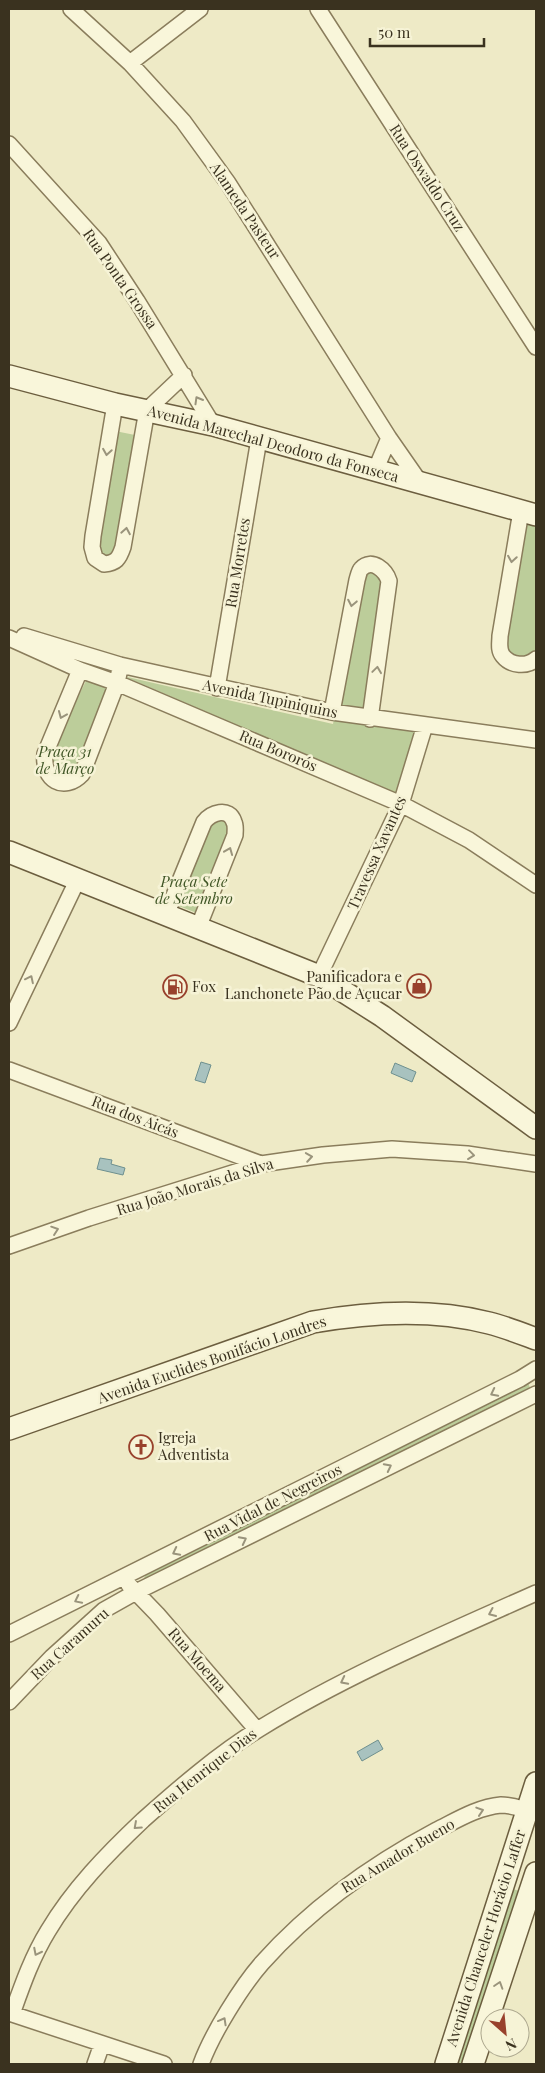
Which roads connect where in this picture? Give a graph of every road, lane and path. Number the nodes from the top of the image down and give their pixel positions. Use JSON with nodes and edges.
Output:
{"nodes":[{"id":1,"x":70,"y":9,"type":"edge"},
{"id":2,"x":200,"y":9,"type":"edge"},
{"id":3,"x":318,"y":9,"type":"edge"},
{"id":4,"x":130,"y":63,"type":"junction"},
{"id":5,"x":9,"y":144,"type":"edge"},
{"id":6,"x":536,"y":347,"type":"edge"},
{"id":7,"x":184,"y":375,"type":"junction"},
{"id":8,"x":9,"y":376,"type":"edge"},
{"id":9,"x":115,"y":404,"type":"junction"},
{"id":10,"x":147,"y":410,"type":"junction"},
{"id":11,"x":213,"y":425,"type":"junction"},
{"id":12,"x":259,"y":438,"type":"junction"},
{"id":13,"x":389,"y":438,"type":"junction"},
{"id":14,"x":375,"y":471,"type":"junction"},
{"id":15,"x":421,"y":484,"type":"junction"},
{"id":16,"x":528,"y":513,"type":"edge"},
{"id":17,"x":9,"y":632,"type":"edge"},
{"id":18,"x":9,"y":638,"type":"edge"},
{"id":19,"x":536,"y":659,"type":"edge"},
{"id":20,"x":120,"y":665,"type":"junction"},
{"id":21,"x":80,"y":670,"type":"junction"},
{"id":22,"x":118,"y":682,"type":"junction"},
{"id":23,"x":217,"y":688,"type":"junction"},
{"id":24,"x":332,"y":712,"type":"junction"},
{"id":25,"x":370,"y":718,"type":"junction"},
{"id":26,"x":425,"y":725,"type":"junction"},
{"id":27,"x":536,"y":740,"type":"edge"},
{"id":28,"x":401,"y":804,"type":"junction"},
{"id":29,"x":9,"y":852,"type":"edge"},
{"id":30,"x":77,"y":881,"type":"junction"},
{"id":31,"x":536,"y":885,"type":"edge"},
{"id":32,"x":166,"y":915,"type":"junction"},
{"id":33,"x":198,"y":928,"type":"junction"},
{"id":34,"x":320,"y":976,"type":"junction"},
{"id":35,"x":9,"y":1023,"type":"edge"},
{"id":36,"x":9,"y":1070,"type":"edge"},
{"id":37,"x":536,"y":1128,"type":"edge"},
{"id":38,"x":261,"y":1164,"type":"junction"},
{"id":39,"x":536,"y":1164,"type":"edge"},
{"id":40,"x":9,"y":1246,"type":"edge"},
{"id":41,"x":536,"y":1339,"type":"edge"},
{"id":42,"x":536,"y":1369,"type":"edge"},
{"id":43,"x":536,"y":1394,"type":"edge"},
{"id":44,"x":9,"y":1430,"type":"edge"},
{"id":45,"x":122,"y":1578,"type":"junction"},
{"id":46,"x":136,"y":1592,"type":"junction"},
{"id":47,"x":536,"y":1593,"type":"edge"},
{"id":48,"x":9,"y":1634,"type":"edge"},
{"id":49,"x":9,"y":1702,"type":"edge"},
{"id":50,"x":257,"y":1730,"type":"junction"},
{"id":51,"x":536,"y":1783,"type":"edge"},
{"id":52,"x":527,"y":1810,"type":"junction"},
{"id":53,"x":536,"y":1873,"type":"edge"},
{"id":54,"x":10,"y":2014,"type":"edge"},
{"id":55,"x":102,"y":2044,"type":"junction"},
{"id":56,"x":95,"y":2064,"type":"edge"},
{"id":57,"x":164,"y":2064,"type":"edge"},
{"id":58,"x":202,"y":2064,"type":"edge"},
{"id":59,"x":446,"y":2064,"type":"edge"},
{"id":60,"x":472,"y":2064,"type":"edge"}],
"edges":[{"from":1,"to":4,"type":"street","name":"Alameda Pasteur"},
{"from":2,"to":4,"type":"street"},
{"from":3,"to":6,"type":"street","name":"Rua Oswaldo Cruz"},
{"from":4,"to":13,"type":"street","name":"Alameda Pasteur"},
{"from":5,"to":7,"type":"street","name":"Rua Ponta Grossa"},
{"from":7,"to":10,"type":"street"},
{"from":11,"to":7,"type":"street","name":"Rua Ponta Grossa","one_way":true},
{"from":8,"to":9,"type":"street","name":"Avenida Marechal Deodoro da Fonseca"},
{"from":9,"to":10,"type":"street","name":"Avenida Marechal Deodoro da Fonseca"},
{"from":9,"to":10,"type":"street","one_way":true},
{"from":10,"to":11,"type":"street","name":"Avenida Marechal Deodoro da Fonseca"},
{"from":11,"to":12,"type":"street","name":"Avenida Marechal Deodoro da Fonseca"},
{"from":12,"to":14,"type":"street","name":"Avenida Marechal Deodoro da Fonseca"},
{"from":12,"to":23,"type":"street","name":"Rua Morretes"},
{"from":13,"to":14,"type":"street"},
{"from":13,"to":15,"type":"street","name":"Alameda Pasteur"},
{"from":14,"to":15,"type":"street","name":"Avenida Marechal Deodoro da Fonseca"},
{"from":15,"to":16,"type":"street","name":"Avenida Marechal Deodoro da Fonseca"},
{"from":16,"to":19,"type":"street","one_way":true},
{"from":17,"to":20,"type":"street","name":"Avenida Tupiniquins"},
{"from":18,"to":21,"type":"street","name":"Rua Bororós"},
{"from":20,"to":22,"type":"street"},
{"from":20,"to":23,"type":"street","name":"Avenida Tupiniquins"},
{"from":21,"to":22,"type":"street","name":"Rua Bororós"},
{"from":21,"to":22,"type":"street","one_way":true},
{"from":22,"to":28,"type":"street","name":"Rua Bororós"},
{"from":23,"to":24,"type":"street","name":"Avenida Tupiniquins"},
{"from":24,"to":25,"type":"street","name":"Avenida Tupiniquins"},
{"from":25,"to":24,"type":"street","one_way":true},
{"from":25,"to":26,"type":"street","name":"Avenida Tupiniquins"},
{"from":26,"to":27,"type":"street","name":"Avenida Tupiniquins"},
{"from":26,"to":28,"type":"street","name":"Travessa Xavantes"},
{"from":28,"to":31,"type":"street","name":"Rua Bororós"},
{"from":28,"to":34,"type":"street","name":"Travessa Xavantes"},
{"from":29,"to":30,"type":"street"},
{"from":30,"to":32,"type":"street"},
{"from":35,"to":30,"type":"street","one_way":true},
{"from":32,"to":33,"type":"street"},
{"from":33,"to":32,"type":"street","one_way":true},
{"from":33,"to":34,"type":"street"},
{"from":34,"to":37,"type":"street"},
{"from":36,"to":38,"type":"street","name":"Rua dos Aicás"},
{"from":38,"to":39,"type":"street","name":"Rua João Morais da Silva","one_way":true},
{"from":40,"to":38,"type":"street","name":"Rua João Morais da Silva","one_way":true},
{"from":41,"to":44,"type":"street","name":"Avenida Euclides Bonifácio Londres"},
{"from":42,"to":45,"type":"street","name":"Rua Vidal de Negreiros","one_way":true},
{"from":46,"to":43,"type":"street","name":"Rua Vidal de Negreiros","one_way":true},
{"from":45,"to":46,"type":"street","name":"Rua Moema"},
{"from":45,"to":48,"type":"street","name":"Rua Vidal de Negreiros","one_way":true},
{"from":46,"to":49,"type":"street","name":"Rua Caramuru"},
{"from":46,"to":50,"type":"street","name":"Rua Moema"},
{"from":47,"to":50,"type":"street","name":"Rua Henrique Dias","one_way":true},
{"from":50,"to":54,"type":"street","name":"Rua Henrique Dias","one_way":true},
{"from":51,"to":52,"type":"street","name":"Avenida Chanceler Horácio Laffer"},
{"from":58,"to":52,"type":"street","name":"Rua Amador Bueno","one_way":true},
{"from":52,"to":59,"type":"street","name":"Avenida Chanceler Horácio Laffer"},
{"from":60,"to":53,"type":"street","name":"Avenida Chanceler Horácio Laffer","one_way":true},
{"from":54,"to":55,"type":"street"},
{"from":55,"to":56,"type":"street"},
{"from":55,"to":57,"type":"street"}]}
